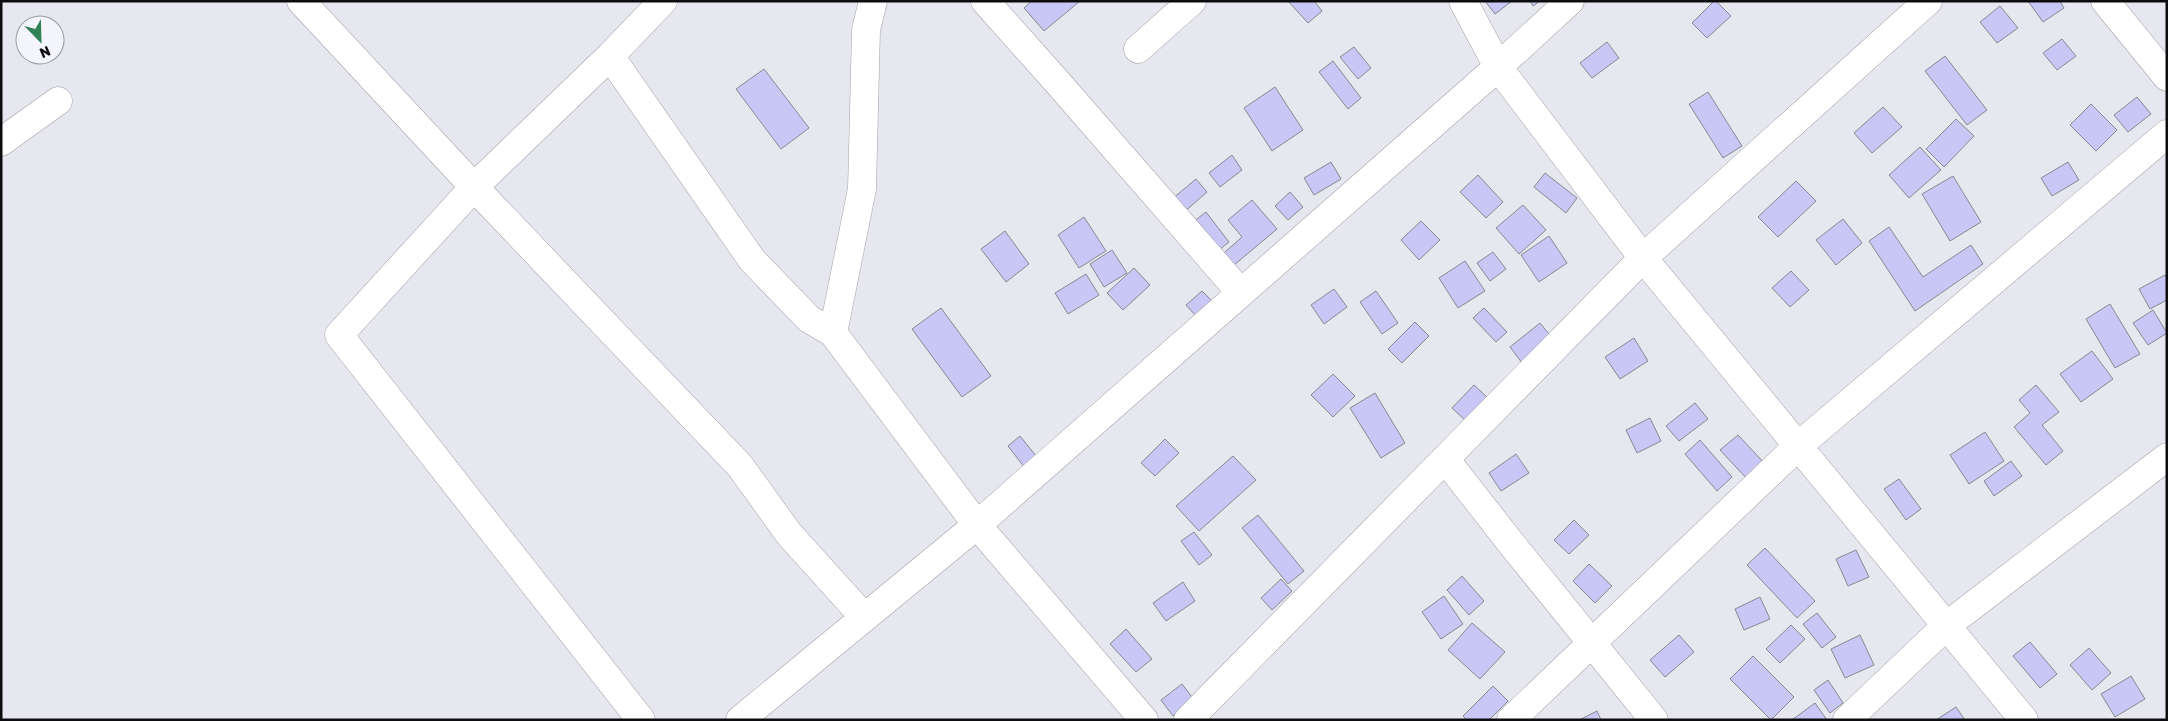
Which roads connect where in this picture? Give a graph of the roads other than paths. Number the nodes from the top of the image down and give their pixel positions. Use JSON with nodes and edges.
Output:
{"nodes":[{"id":1,"x":301,"y":1,"type":"edge"},
{"id":2,"x":663,"y":1,"type":"edge"},
{"id":3,"x":873,"y":1,"type":"edge"},
{"id":4,"x":985,"y":1,"type":"edge"},
{"id":5,"x":1192,"y":1,"type":"edge"},
{"id":6,"x":1463,"y":1,"type":"edge"},
{"id":7,"x":1570,"y":1,"type":"edge"},
{"id":8,"x":1928,"y":1,"type":"edge"},
{"id":9,"x":2105,"y":1,"type":"edge"},
{"id":10,"x":1138,"y":49,"type":"dead end"},
{"id":11,"x":610,"y":56,"type":"junction"},
{"id":12,"x":1498,"y":67,"type":"junction"},
{"id":13,"x":2167,"y":77,"type":"edge"},
{"id":14,"x":58,"y":101,"type":"dead end"},
{"id":15,"x":2167,"y":134,"type":"edge"},
{"id":16,"x":1,"y":142,"type":"edge"},
{"id":17,"x":474,"y":187,"type":"junction"},
{"id":18,"x":1643,"y":258,"type":"junction"},
{"id":19,"x":1241,"y":293,"type":"junction"},
{"id":20,"x":834,"y":333,"type":"junction"},
{"id":21,"x":1798,"y":446,"type":"junction"},
{"id":22,"x":2167,"y":458,"type":"edge"},
{"id":23,"x":1445,"y":459,"type":"junction"},
{"id":24,"x":977,"y":525,"type":"junction"},
{"id":25,"x":864,"y":617,"type":"junction"},
{"id":26,"x":1946,"y":626,"type":"junction"},
{"id":27,"x":1592,"y":642,"type":"junction"},
{"id":28,"x":641,"y":720,"type":"edge"},
{"id":29,"x":740,"y":720,"type":"edge"},
{"id":30,"x":1144,"y":720,"type":"edge"},
{"id":31,"x":1188,"y":720,"type":"edge"},
{"id":32,"x":1510,"y":720,"type":"edge"},
{"id":33,"x":1654,"y":720,"type":"edge"},
{"id":34,"x":1847,"y":720,"type":"edge"},
{"id":35,"x":2024,"y":720,"type":"edge"}],
"edges":[{"from":1,"to":17,"type":"street"},
{"from":2,"to":11,"type":"street"},
{"from":3,"to":20,"type":"street"},
{"from":4,"to":19,"type":"street"},
{"from":5,"to":10,"type":"street"},
{"from":6,"to":12,"type":"street"},
{"from":7,"to":12,"type":"street"},
{"from":8,"to":18,"type":"street"},
{"from":9,"to":13,"type":"street"},
{"from":11,"to":17,"type":"street"},
{"from":11,"to":20,"type":"street"},
{"from":12,"to":18,"type":"street"},
{"from":12,"to":19,"type":"street"},
{"from":14,"to":16,"type":"street"},
{"from":15,"to":21,"type":"street"},
{"from":17,"to":25,"type":"street"},
{"from":17,"to":28,"type":"street"},
{"from":18,"to":21,"type":"street"},
{"from":18,"to":23,"type":"street"},
{"from":19,"to":24,"type":"street"},
{"from":20,"to":24,"type":"street"},
{"from":21,"to":26,"type":"street"},
{"from":21,"to":27,"type":"street"},
{"from":22,"to":26,"type":"street"},
{"from":23,"to":27,"type":"street"},
{"from":23,"to":31,"type":"street"},
{"from":24,"to":25,"type":"street"},
{"from":24,"to":30,"type":"street"},
{"from":25,"to":29,"type":"street"},
{"from":26,"to":34,"type":"street"},
{"from":26,"to":35,"type":"street"},
{"from":27,"to":32,"type":"street"},
{"from":27,"to":33,"type":"street"}]}
